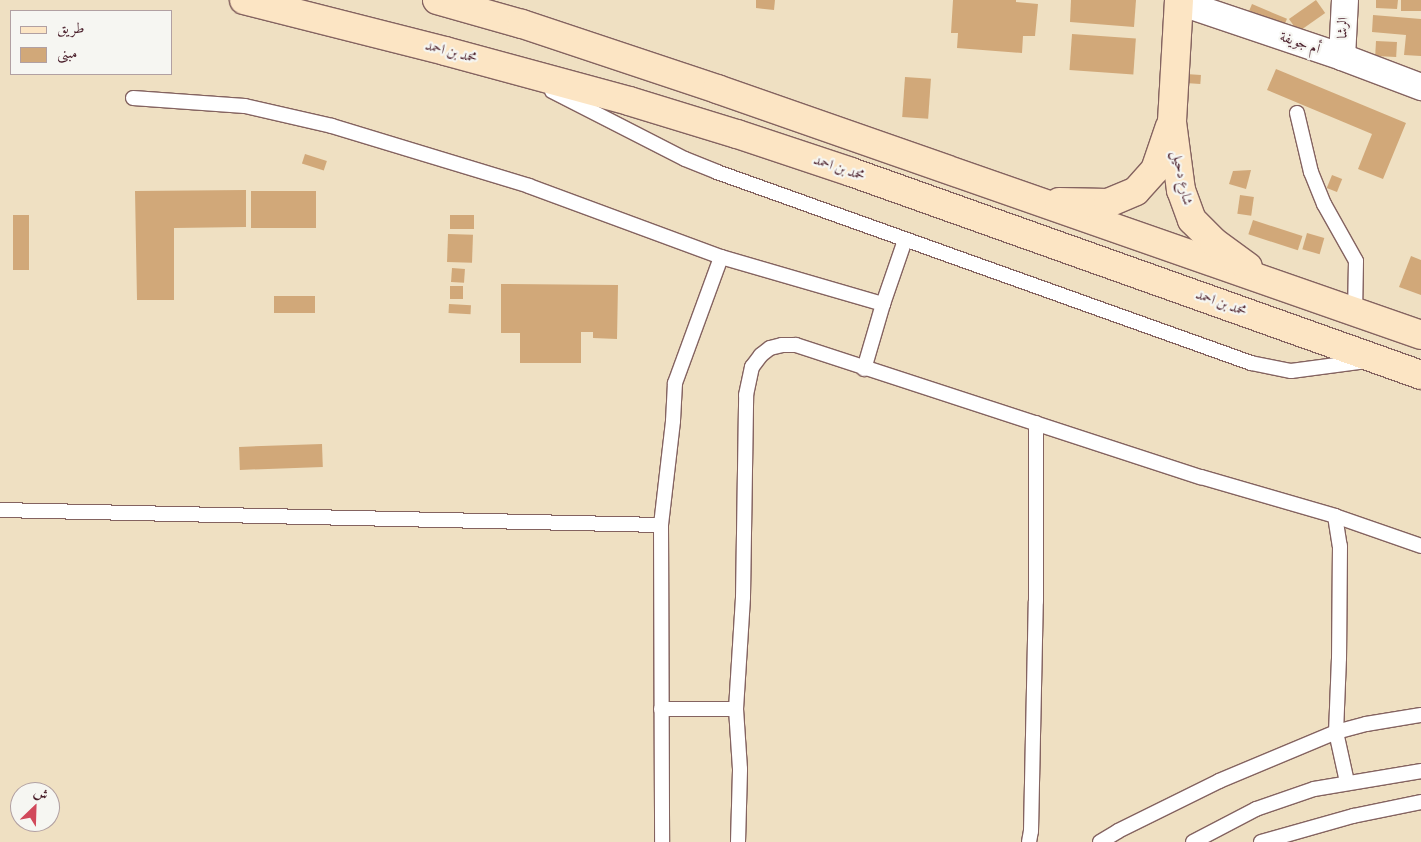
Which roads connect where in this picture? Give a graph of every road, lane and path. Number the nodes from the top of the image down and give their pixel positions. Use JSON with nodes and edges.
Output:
{"nodes":[{"id":1,"x":244,"y":0,"type":"edge"},
{"id":2,"x":1345,"y":0,"type":"edge"},
{"id":3,"x":1179,"y":1,"type":"edge"},
{"id":4,"x":448,"y":2,"type":"edge"},
{"id":5,"x":1342,"y":57,"type":"junction"},
{"id":6,"x":514,"y":70,"type":"junction"},
{"id":7,"x":1421,"y":87,"type":"edge"},
{"id":8,"x":133,"y":98,"type":"dead end"},
{"id":9,"x":1296,"y":113,"type":"dead end"},
{"id":10,"x":1172,"y":122,"type":"junction"},
{"id":11,"x":1035,"y":202,"type":"junction"},
{"id":12,"x":905,"y":240,"type":"junction"},
{"id":13,"x":721,"y":257,"type":"junction"},
{"id":14,"x":1273,"y":285,"type":"junction"},
{"id":15,"x":883,"y":304,"type":"junction"},
{"id":16,"x":1355,"y":313,"type":"junction"},
{"id":17,"x":1421,"y":335,"type":"edge"},
{"id":18,"x":1379,"y":360,"type":"junction"},
{"id":19,"x":864,"y":369,"type":"junction"},
{"id":20,"x":1421,"y":375,"type":"edge"},
{"id":21,"x":1036,"y":423,"type":"junction"},
{"id":22,"x":0,"y":510,"type":"edge"},
{"id":23,"x":1335,"y":516,"type":"junction"},
{"id":24,"x":661,"y":525,"type":"junction"},
{"id":25,"x":1421,"y":546,"type":"edge"},
{"id":26,"x":662,"y":709,"type":"junction"},
{"id":27,"x":736,"y":709,"type":"junction"},
{"id":28,"x":1421,"y":715,"type":"edge"},
{"id":29,"x":1336,"y":732,"type":"junction"},
{"id":30,"x":1421,"y":771,"type":"edge"},
{"id":31,"x":1347,"y":782,"type":"junction"},
{"id":32,"x":1421,"y":802,"type":"edge"},
{"id":33,"x":662,"y":842,"type":"edge"},
{"id":34,"x":738,"y":842,"type":"edge"},
{"id":35,"x":1029,"y":842,"type":"edge"},
{"id":36,"x":1100,"y":842,"type":"edge"},
{"id":37,"x":1193,"y":842,"type":"edge"},
{"id":38,"x":1262,"y":842,"type":"edge"}],
"edges":[{"from":1,"to":6,"type":"street","name":"محمد بن احمد"},
{"from":2,"to":5,"type":"street","name":"الرشا"},
{"from":3,"to":5,"type":"street","name":"أم جويفة"},
{"from":3,"to":10,"type":"street","name":"شارع دحيل"},
{"from":4,"to":11,"type":"street"},
{"from":5,"to":7,"type":"street","name":"أم جويفة"},
{"from":6,"to":12,"type":"lane"},
{"from":6,"to":18,"type":"street","name":"محمد بن احمد"},
{"from":8,"to":13,"type":"lane"},
{"from":9,"to":16,"type":"lane"},
{"from":10,"to":11,"type":"street","name":"شارع دحيل"},
{"from":10,"to":14,"type":"street","name":"شارع دحيل"},
{"from":11,"to":14,"type":"street"},
{"from":12,"to":15,"type":"lane"},
{"from":12,"to":18,"type":"lane"},
{"from":13,"to":15,"type":"lane"},
{"from":13,"to":24,"type":"lane"},
{"from":14,"to":16,"type":"street"},
{"from":15,"to":19,"type":"lane"},
{"from":16,"to":17,"type":"street"},
{"from":18,"to":20,"type":"street","name":"محمد بن احمد"},
{"from":19,"to":21,"type":"lane"},
{"from":19,"to":27,"type":"lane"},
{"from":21,"to":23,"type":"lane"},
{"from":21,"to":35,"type":"lane"},
{"from":22,"to":24,"type":"lane"},
{"from":23,"to":25,"type":"lane"},
{"from":23,"to":29,"type":"lane"},
{"from":24,"to":26,"type":"lane"},
{"from":26,"to":27,"type":"lane"},
{"from":26,"to":33,"type":"lane"},
{"from":27,"to":34,"type":"lane"},
{"from":28,"to":29,"type":"lane"},
{"from":29,"to":31,"type":"lane"},
{"from":29,"to":36,"type":"lane"},
{"from":30,"to":31,"type":"lane"},
{"from":31,"to":37,"type":"lane"},
{"from":32,"to":38,"type":"lane"}]}
